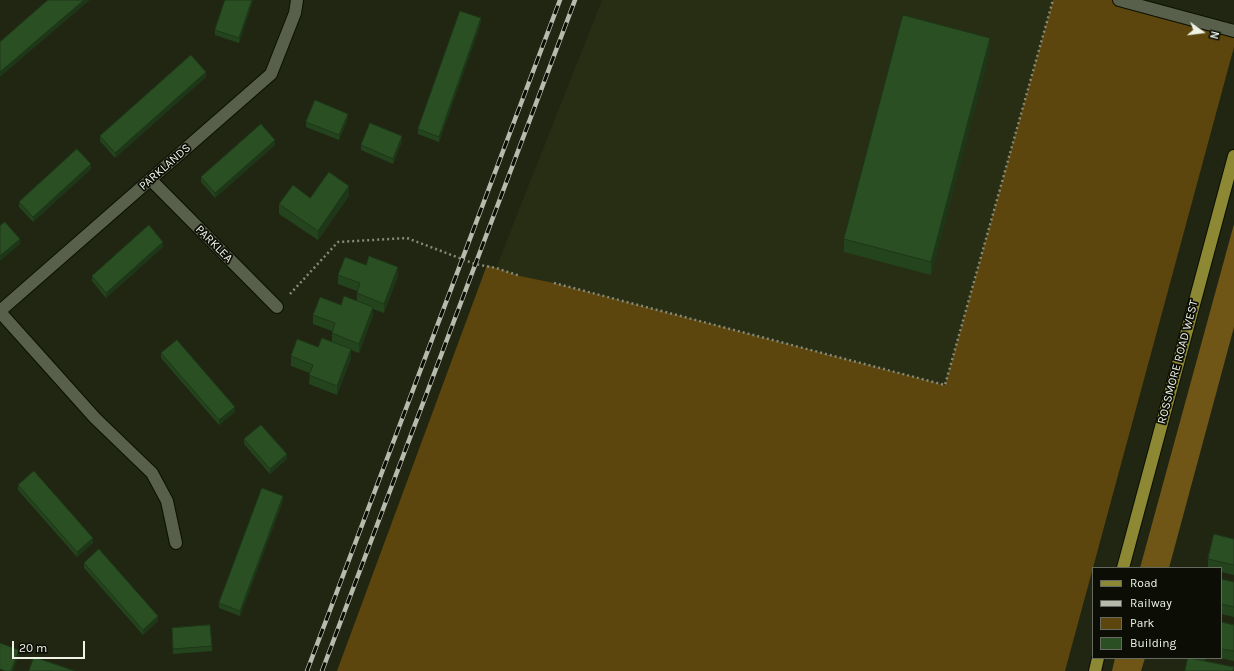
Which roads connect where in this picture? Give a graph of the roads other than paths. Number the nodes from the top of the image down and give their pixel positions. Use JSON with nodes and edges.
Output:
{"nodes":[{"id":1,"x":297,"y":0,"type":"edge"},
{"id":2,"x":1119,"y":0,"type":"edge"},
{"id":3,"x":1234,"y":31,"type":"edge"},
{"id":4,"x":1234,"y":156,"type":"edge"},
{"id":5,"x":151,"y":180,"type":"junction"},
{"id":6,"x":278,"y":307,"type":"road end"},
{"id":7,"x":0,"y":311,"type":"edge"},
{"id":8,"x":176,"y":543,"type":"dead end"},
{"id":9,"x":1123,"y":567,"type":"edge"},
{"id":10,"x":1098,"y":659,"type":"edge"},
{"id":11,"x":1095,"y":671,"type":"edge"}],
"edges":[{"from":1,"to":5,"type":"street","name":"PARKLANDS"},
{"from":2,"to":3,"type":"street"},
{"from":4,"to":9,"type":"main road","name":"ROSSMORE ROAD WEST"},
{"from":5,"to":6,"type":"street","name":"PARKLEA"},
{"from":5,"to":7,"type":"street","name":"PARKLANDS"},
{"from":7,"to":8,"type":"street"},
{"from":10,"to":11,"type":"main road"}]}
